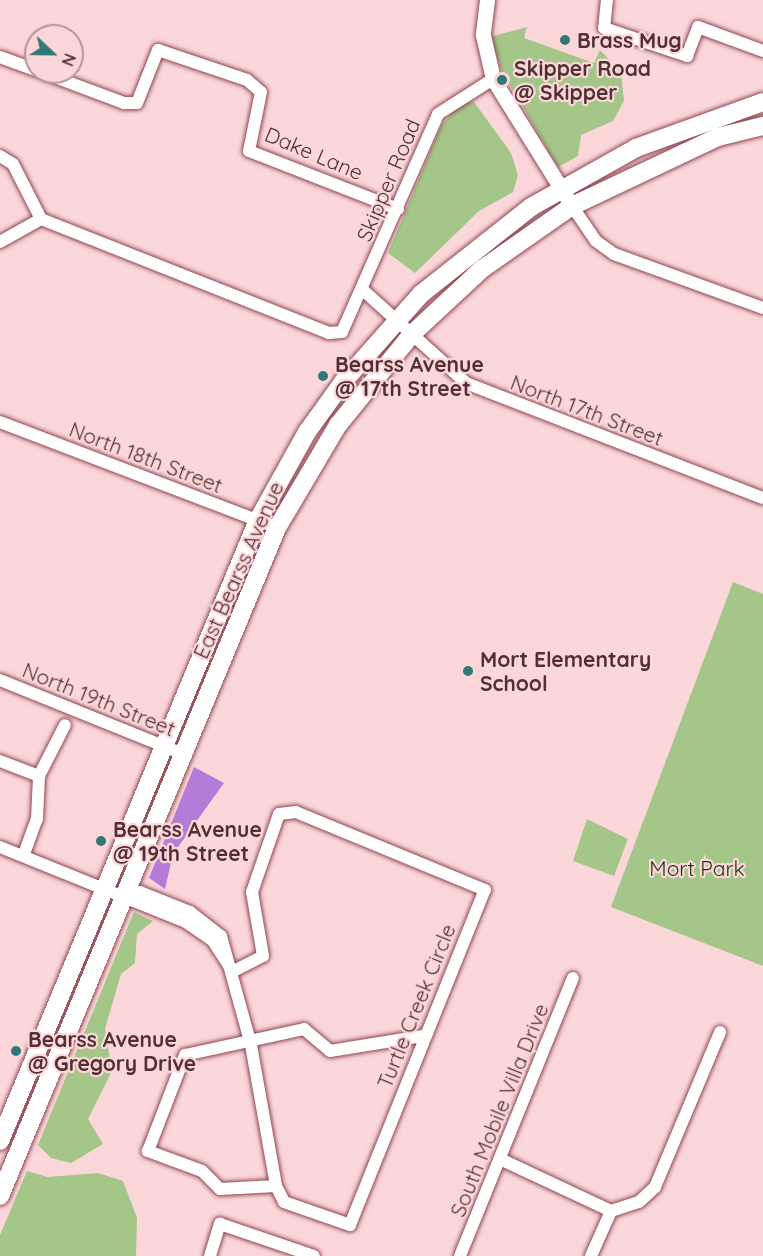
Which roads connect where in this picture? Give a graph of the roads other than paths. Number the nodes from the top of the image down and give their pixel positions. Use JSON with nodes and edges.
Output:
{"nodes":[{"id":1,"x":487,"y":0,"type":"edge"},
{"id":2,"x":608,"y":0,"type":"edge"},
{"id":3,"x":763,"y":51,"type":"edge"},
{"id":4,"x":0,"y":57,"type":"edge"},
{"id":5,"x":24,"y":66,"type":"edge"},
{"id":6,"x":493,"y":79,"type":"junction"},
{"id":7,"x":73,"y":84,"type":"edge"},
{"id":8,"x":763,"y":102,"type":"edge"},
{"id":9,"x":763,"y":126,"type":"edge"},
{"id":10,"x":0,"y":156,"type":"edge"},
{"id":11,"x":561,"y":189,"type":"junction"},
{"id":12,"x":572,"y":206,"type":"junction"},
{"id":13,"x":398,"y":209,"type":"junction"},
{"id":14,"x":41,"y":219,"type":"junction"},
{"id":15,"x":0,"y":242,"type":"edge"},
{"id":16,"x":364,"y":291,"type":"junction"},
{"id":17,"x":763,"y":308,"type":"edge"},
{"id":18,"x":395,"y":319,"type":"junction"},
{"id":19,"x":412,"y":334,"type":"junction"},
{"id":20,"x":0,"y":422,"type":"edge"},
{"id":21,"x":307,"y":432,"type":"junction"},
{"id":22,"x":325,"y":446,"type":"junction"},
{"id":23,"x":763,"y":498,"type":"edge"},
{"id":24,"x":258,"y":520,"type":"junction"},
{"id":25,"x":277,"y":528,"type":"junction"},
{"id":26,"x":0,"y":680,"type":"edge"},
{"id":27,"x":189,"y":684,"type":"junction"},
{"id":28,"x":208,"y":692,"type":"junction"},
{"id":29,"x":64,"y":725,"type":"dead end"},
{"id":30,"x":162,"y":746,"type":"junction"},
{"id":31,"x":183,"y":754,"type":"junction"},
{"id":32,"x":0,"y":761,"type":"edge"},
{"id":33,"x":39,"y":776,"type":"junction"},
{"id":34,"x":0,"y":846,"type":"edge"},
{"id":35,"x":24,"y":854,"type":"junction"},
{"id":36,"x":105,"y":886,"type":"junction"},
{"id":37,"x":125,"y":893,"type":"junction"},
{"id":38,"x":234,"y":971,"type":"junction"},
{"id":39,"x":573,"y":978,"type":"dead end"},
{"id":40,"x":720,"y":1032,"type":"dead end"},
{"id":41,"x":423,"y":1036,"type":"junction"},
{"id":42,"x":251,"y":1045,"type":"junction"},
{"id":43,"x":20,"y":1092,"type":"junction"},
{"id":44,"x":39,"y":1101,"type":"junction"},
{"id":45,"x":0,"y":1141,"type":"edge"},
{"id":46,"x":500,"y":1159,"type":"junction"},
{"id":47,"x":276,"y":1186,"type":"junction"},
{"id":48,"x":0,"y":1196,"type":"edge"},
{"id":49,"x":611,"y":1211,"type":"junction"},
{"id":50,"x":210,"y":1256,"type":"edge"},
{"id":51,"x":314,"y":1256,"type":"edge"},
{"id":52,"x":460,"y":1256,"type":"edge"},
{"id":53,"x":591,"y":1256,"type":"edge"}],
"edges":[{"from":1,"to":6,"type":"street"},
{"from":2,"to":3,"type":"street"},
{"from":4,"to":5,"type":"street"},
{"from":6,"to":11,"type":"street"},
{"from":6,"to":13,"type":"street","name":"Skipper Road"},
{"from":7,"to":13,"type":"street","name":"Dake Lane"},
{"from":8,"to":11,"type":"main road","name":"East Bearss Avenue"},
{"from":9,"to":12,"type":"main road","name":"East Bearss Avenue"},
{"from":10,"to":14,"type":"street"},
{"from":11,"to":12,"type":"street"},
{"from":11,"to":18,"type":"main road","name":"East Bearss Avenue"},
{"from":12,"to":17,"type":"street"},
{"from":12,"to":19,"type":"main road","name":"East Bearss Avenue"},
{"from":13,"to":16,"type":"street","name":"Skipper Road"},
{"from":14,"to":15,"type":"street"},
{"from":14,"to":16,"type":"street","name":"Skipper Road"},
{"from":16,"to":18,"type":"street"},
{"from":18,"to":19,"type":"street"},
{"from":18,"to":21,"type":"main road","name":"East Bearss Avenue"},
{"from":19,"to":22,"type":"main road","name":"East Bearss Avenue"},
{"from":19,"to":23,"type":"street","name":"North 17th Street"},
{"from":20,"to":24,"type":"street","name":"North 18th Street"},
{"from":21,"to":22,"type":"main road"},
{"from":21,"to":24,"type":"main road","name":"East Bearss Avenue"},
{"from":22,"to":25,"type":"main road","name":"East Bearss Avenue"},
{"from":24,"to":25,"type":"street","name":"North 18th Street"},
{"from":24,"to":27,"type":"main road","name":"East Bearss Avenue"},
{"from":25,"to":28,"type":"main road","name":"East Bearss Avenue"},
{"from":26,"to":30,"type":"street","name":"North 19th Street"},
{"from":27,"to":28,"type":"main road"},
{"from":27,"to":30,"type":"main road","name":"East Bearss Avenue"},
{"from":28,"to":31,"type":"main road","name":"East Bearss Avenue"},
{"from":29,"to":33,"type":"street"},
{"from":30,"to":31,"type":"street","name":"North 19th Street"},
{"from":30,"to":36,"type":"main road","name":"East Bearss Avenue"},
{"from":31,"to":37,"type":"main road","name":"East Bearss Avenue"},
{"from":32,"to":33,"type":"street"},
{"from":33,"to":35,"type":"street"},
{"from":34,"to":35,"type":"street"},
{"from":35,"to":36,"type":"street"},
{"from":36,"to":37,"type":"street"},
{"from":36,"to":43,"type":"main road","name":"East Bearss Avenue"},
{"from":37,"to":38,"type":"street"},
{"from":37,"to":44,"type":"main road","name":"East Bearss Avenue"},
{"from":38,"to":41,"type":"street","name":"Turtle Creek Circle"},
{"from":38,"to":42,"type":"street"},
{"from":39,"to":46,"type":"street","name":"South Mobile Villa Drive"},
{"from":40,"to":49,"type":"street"},
{"from":41,"to":42,"type":"street"},
{"from":41,"to":47,"type":"street","name":"Turtle Creek Circle"},
{"from":42,"to":47,"type":"street"},
{"from":42,"to":47,"type":"street"},
{"from":43,"to":44,"type":"main road"},
{"from":43,"to":45,"type":"main road","name":"East Bearss Avenue"},
{"from":44,"to":48,"type":"main road","name":"East Bearss Avenue"},
{"from":46,"to":49,"type":"street"},
{"from":46,"to":52,"type":"street","name":"South Mobile Villa Drive"},
{"from":49,"to":53,"type":"street"},
{"from":50,"to":51,"type":"street"}]}
